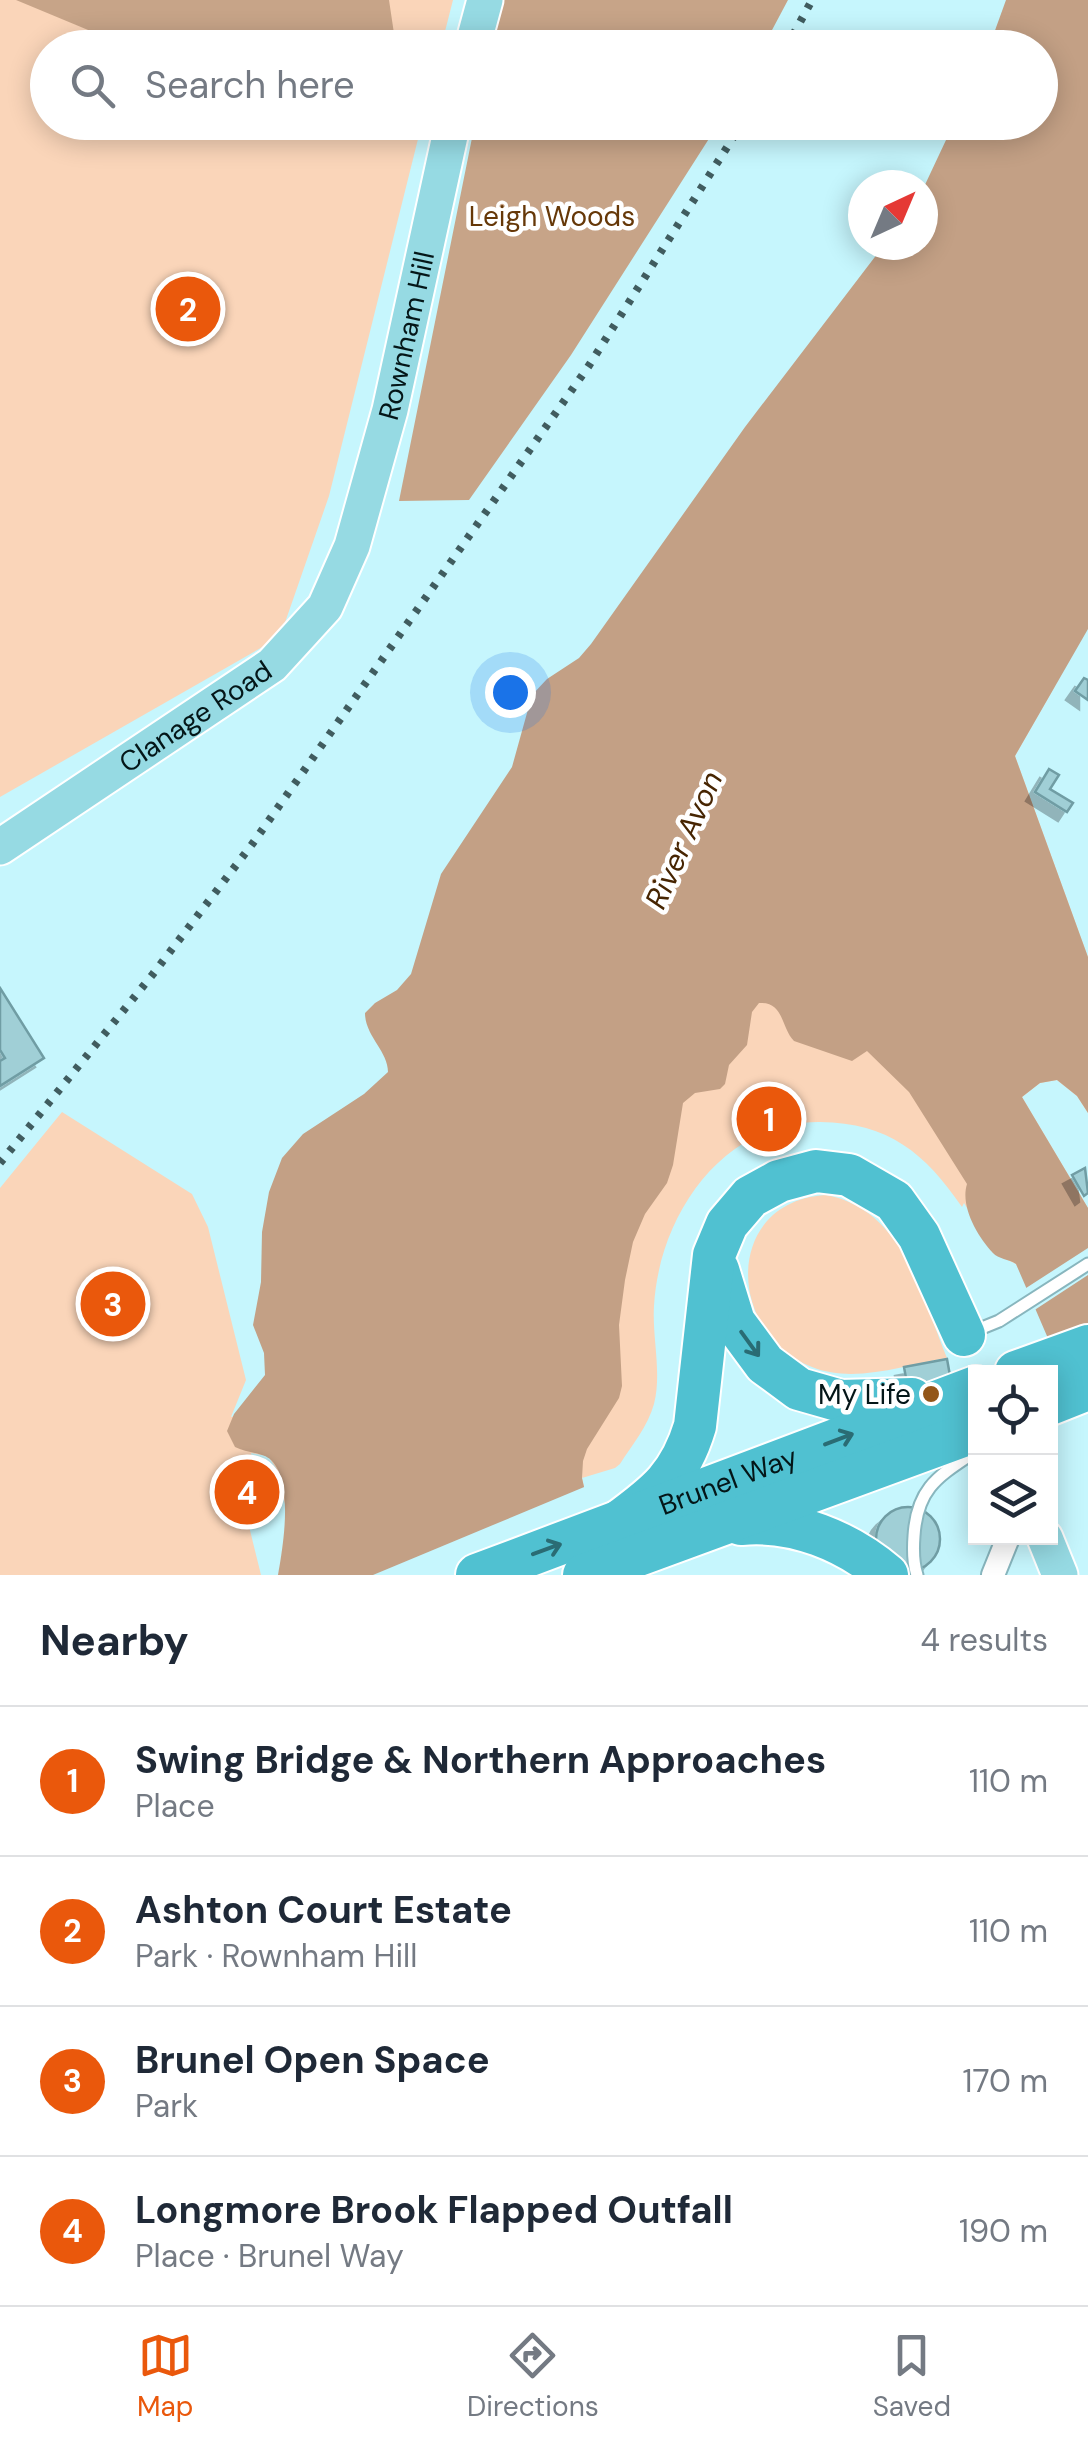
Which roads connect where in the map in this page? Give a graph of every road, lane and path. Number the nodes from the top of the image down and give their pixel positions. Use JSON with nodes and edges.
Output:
{"nodes":[{"id":1,"x":485,"y":0,"type":"edge"},
{"id":2,"x":477,"y":30,"type":"edge"},
{"id":3,"x":449,"y":140,"type":"edge"},
{"id":4,"x":352,"y":546,"type":"joint"},
{"id":5,"x":0,"y":847,"type":"edge"},
{"id":6,"x":714,"y":1255,"type":"junction"},
{"id":7,"x":1088,"y":1264,"type":"edge"},
{"id":8,"x":1088,"y":1346,"type":"edge"},
{"id":9,"x":973,"y":1363,"type":"edge"},
{"id":10,"x":1035,"y":1365,"type":"edge"},
{"id":11,"x":1088,"y":1389,"type":"edge"},
{"id":12,"x":1058,"y":1401,"type":"edge"},
{"id":13,"x":968,"y":1434,"type":"edge"},
{"id":14,"x":970,"y":1455,"type":"edge"},
{"id":15,"x":616,"y":1523,"type":"junction"},
{"id":16,"x":716,"y":1526,"type":"junction"},
{"id":17,"x":1005,"y":1545,"type":"edge"},
{"id":18,"x":1048,"y":1545,"type":"edge"},
{"id":19,"x":477,"y":1575,"type":"edge"},
{"id":20,"x":584,"y":1575,"type":"edge"},
{"id":21,"x":887,"y":1575,"type":"edge"},
{"id":22,"x":917,"y":1575,"type":"edge"},
{"id":23,"x":993,"y":1575,"type":"edge"},
{"id":24,"x":1060,"y":1575,"type":"edge"}],
"edges":[{"from":1,"to":2,"type":"main road"},
{"from":3,"to":4,"type":"main road","name":"Rownham Hill"},
{"from":4,"to":5,"type":"main road","name":"Clanage Road"},
{"from":6,"to":9,"type":"highway","one_way":true},
{"from":6,"to":9,"type":"highway"},
{"from":6,"to":15,"type":"highway"},
{"from":7,"to":9,"type":"lane"},
{"from":8,"to":10,"type":"highway"},
{"from":15,"to":9,"type":"highway","name":"Brunel Way","one_way":true},
{"from":11,"to":12,"type":"highway"},
{"from":13,"to":16,"type":"highway","name":"Brunel Way"},
{"from":14,"to":22,"type":"lane"},
{"from":19,"to":15,"type":"highway","name":"Brunel Way","one_way":true},
{"from":16,"to":20,"type":"highway","name":"Brunel Way"},
{"from":16,"to":21,"type":"highway"},
{"from":17,"to":23,"type":"street"},
{"from":18,"to":24,"type":"main road"}]}
